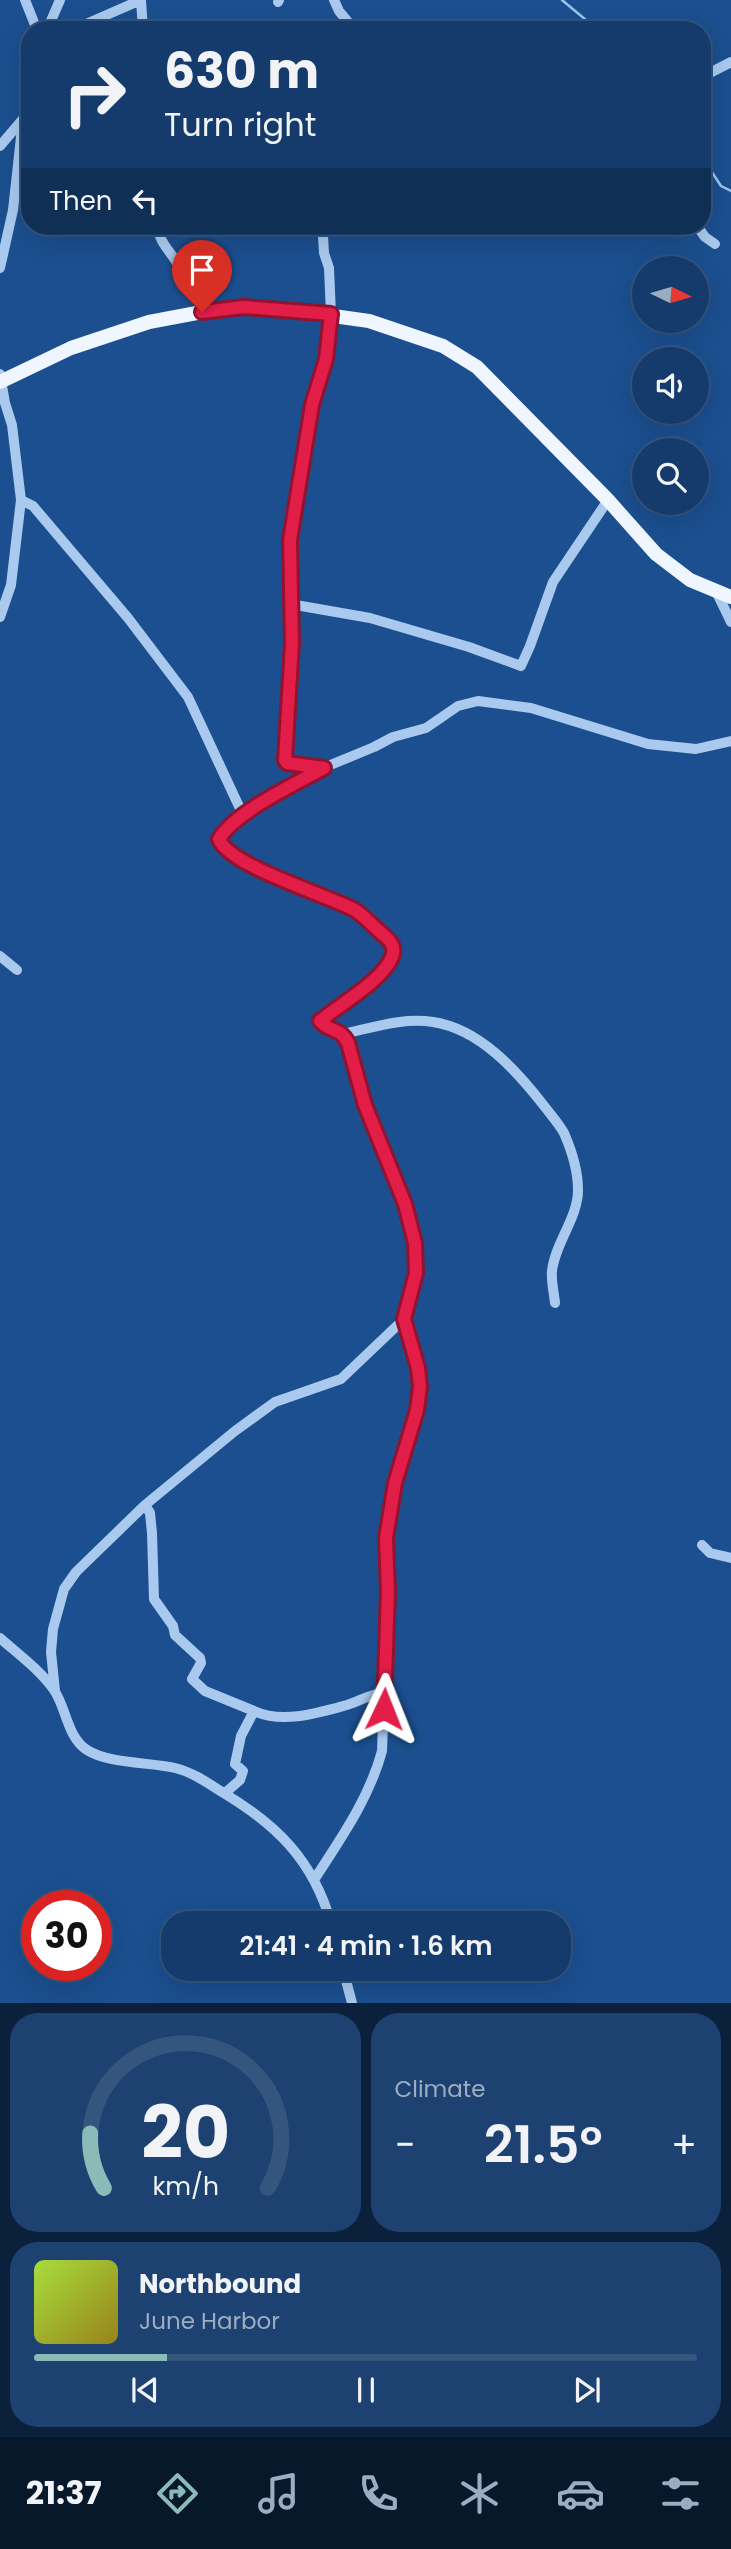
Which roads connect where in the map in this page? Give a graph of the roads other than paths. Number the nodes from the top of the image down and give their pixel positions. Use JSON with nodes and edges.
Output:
{"nodes":[{"id":1,"x":25,"y":0,"type":"edge"},
{"id":2,"x":61,"y":0,"type":"edge"},
{"id":3,"x":334,"y":0,"type":"edge"},
{"id":4,"x":33,"y":21,"type":"edge"},
{"id":5,"x":51,"y":21,"type":"edge"},
{"id":6,"x":93,"y":21,"type":"edge"},
{"id":7,"x":142,"y":21,"type":"edge"},
{"id":8,"x":347,"y":21,"type":"edge"},
{"id":9,"x":731,"y":62,"type":"edge"},
{"id":10,"x":711,"y":72,"type":"edge"},
{"id":11,"x":21,"y":121,"type":"edge"},
{"id":12,"x":21,"y":137,"type":"edge"},
{"id":13,"x":0,"y":146,"type":"edge"},
{"id":14,"x":160,"y":235,"type":"edge"},
{"id":15,"x":325,"y":235,"type":"edge"},
{"id":16,"x":704,"y":235,"type":"edge"},
{"id":17,"x":716,"y":244,"type":"dead end"},
{"id":18,"x":179,"y":266,"type":"dead end"},
{"id":19,"x":0,"y":268,"type":"edge"},
{"id":20,"x":331,"y":314,"type":"junction"},
{"id":21,"x":1,"y":379,"type":"edge"},
{"id":22,"x":21,"y":500,"type":"junction"},
{"id":23,"x":608,"y":500,"type":"junction"},
{"id":24,"x":716,"y":591,"type":"junction"},
{"id":25,"x":731,"y":597,"type":"edge"},
{"id":26,"x":290,"y":604,"type":"junction"},
{"id":27,"x":0,"y":617,"type":"edge"},
{"id":28,"x":731,"y":622,"type":"edge"},
{"id":29,"x":731,"y":741,"type":"edge"},
{"id":30,"x":324,"y":768,"type":"junction"},
{"id":31,"x":243,"y":815,"type":"junction"},
{"id":32,"x":0,"y":956,"type":"edge"},
{"id":33,"x":17,"y":970,"type":"dead end"},
{"id":34,"x":343,"y":1034,"type":"junction"},
{"id":35,"x":555,"y":1303,"type":"dead end"},
{"id":36,"x":404,"y":1319,"type":"junction"},
{"id":37,"x":145,"y":1505,"type":"junction"},
{"id":38,"x":702,"y":1545,"type":"dead end"},
{"id":39,"x":731,"y":1558,"type":"edge"},
{"id":40,"x":0,"y":1638,"type":"edge"},
{"id":41,"x":55,"y":1691,"type":"junction"},
{"id":42,"x":385,"y":1693,"type":"junction"},
{"id":43,"x":254,"y":1712,"type":"junction"},
{"id":44,"x":225,"y":1793,"type":"junction"},
{"id":45,"x":314,"y":1880,"type":"junction"},
{"id":46,"x":326,"y":1911,"type":"edge"},
{"id":47,"x":346,"y":1981,"type":"edge"},
{"id":48,"x":352,"y":2003,"type":"edge"}],
"edges":[{"from":1,"to":4,"type":"street"},
{"from":2,"to":5,"type":"street"},
{"from":3,"to":8,"type":"street"},
{"from":6,"to":7,"type":"street"},
{"from":9,"to":10,"type":"street"},
{"from":11,"to":13,"type":"street"},
{"from":12,"to":19,"type":"street"},
{"from":14,"to":18,"type":"street"},
{"from":15,"to":20,"type":"street"},
{"from":16,"to":17,"type":"street"},
{"from":20,"to":21,"type":"main road"},
{"from":20,"to":23,"type":"main road"},
{"from":20,"to":26,"type":"street"},
{"from":21,"to":22,"type":"street"},
{"from":22,"to":27,"type":"street"},
{"from":22,"to":31,"type":"street"},
{"from":23,"to":24,"type":"main road"},
{"from":23,"to":26,"type":"street"},
{"from":24,"to":25,"type":"main road"},
{"from":24,"to":28,"type":"street"},
{"from":26,"to":30,"type":"street"},
{"from":29,"to":30,"type":"street"},
{"from":30,"to":31,"type":"street"},
{"from":31,"to":34,"type":"street"},
{"from":32,"to":33,"type":"street"},
{"from":34,"to":35,"type":"street"},
{"from":34,"to":36,"type":"street"},
{"from":36,"to":37,"type":"street"},
{"from":36,"to":42,"type":"street"},
{"from":37,"to":41,"type":"street"},
{"from":37,"to":43,"type":"street"},
{"from":38,"to":39,"type":"street"},
{"from":40,"to":41,"type":"street"},
{"from":41,"to":44,"type":"street"},
{"from":42,"to":43,"type":"street"},
{"from":42,"to":45,"type":"street"},
{"from":43,"to":44,"type":"street"},
{"from":44,"to":45,"type":"street"},
{"from":45,"to":46,"type":"street"},
{"from":47,"to":48,"type":"street"}]}
